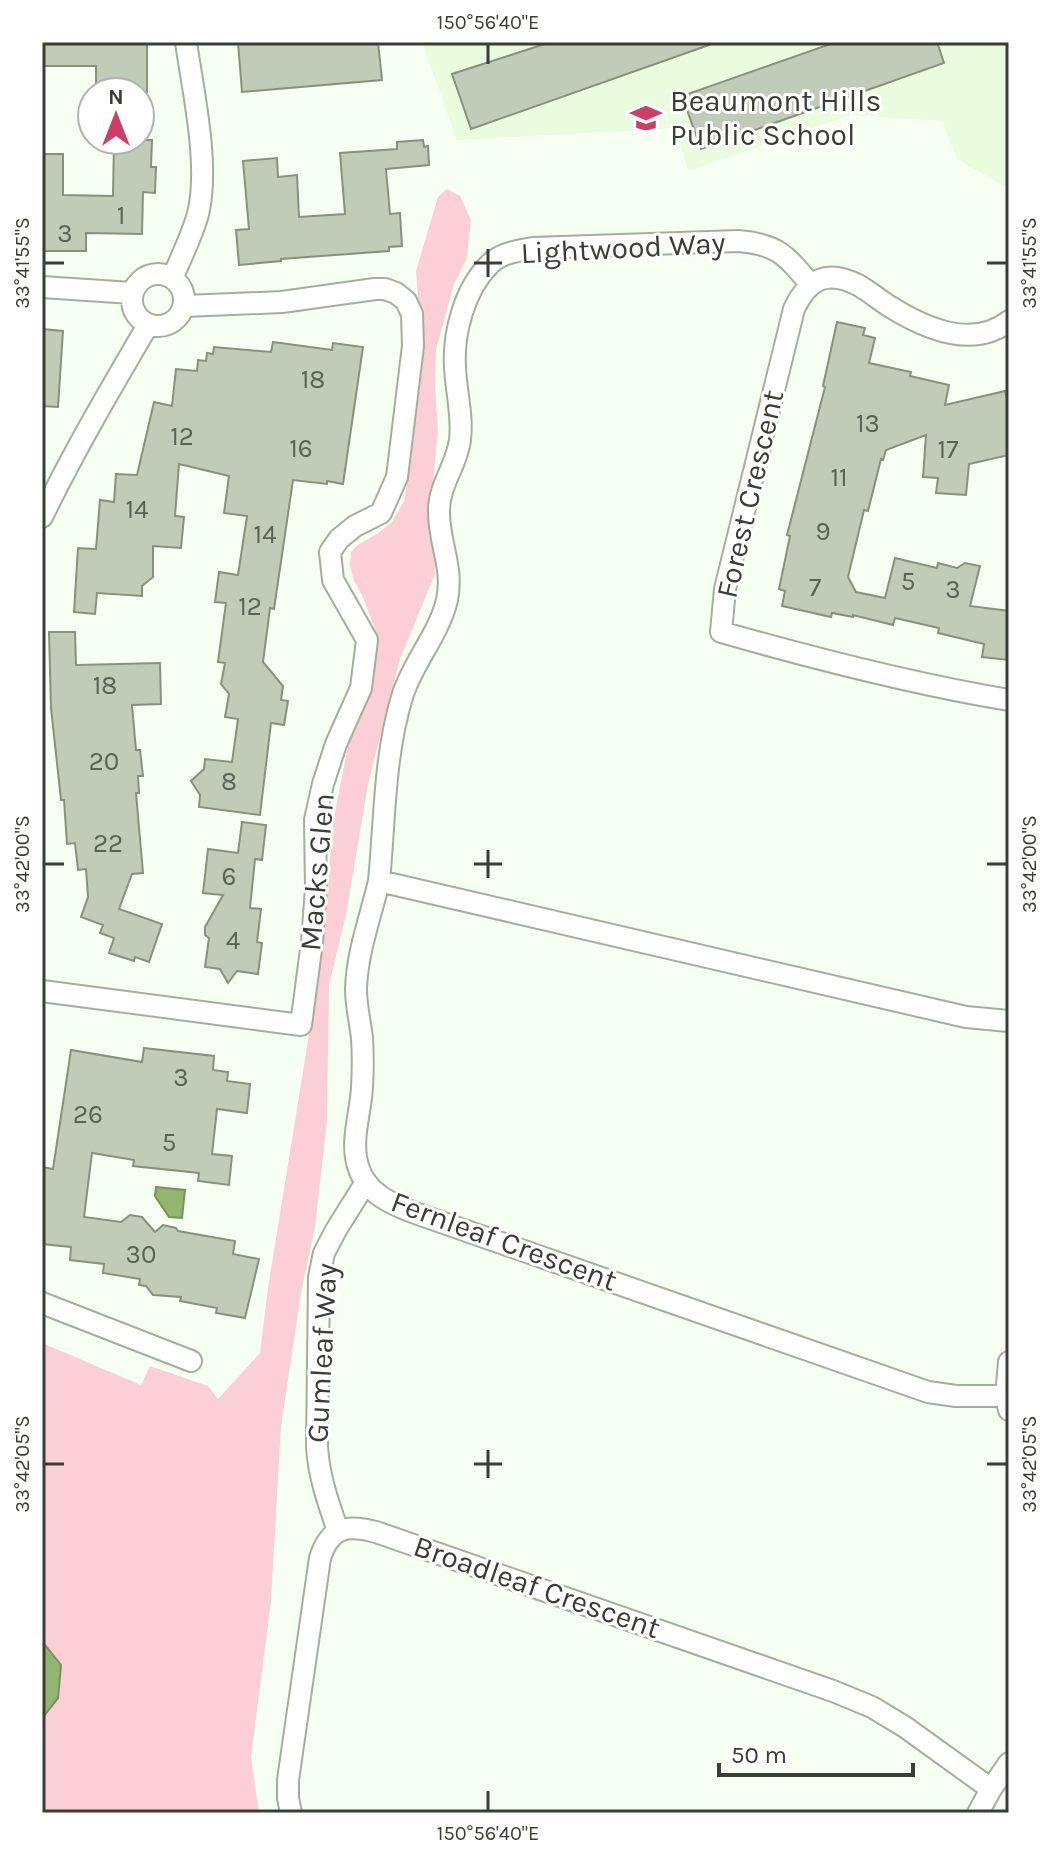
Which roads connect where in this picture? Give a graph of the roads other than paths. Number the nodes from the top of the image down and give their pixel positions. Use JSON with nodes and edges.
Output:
{"nodes":[{"id":1,"x":186,"y":42,"type":"edge"},
{"id":2,"x":173,"y":277,"type":"junction"},
{"id":3,"x":810,"y":284,"type":"junction"},
{"id":4,"x":42,"y":287,"type":"edge"},
{"id":5,"x":132,"y":293,"type":"junction"},
{"id":6,"x":185,"y":306,"type":"junction"},
{"id":7,"x":1009,"y":321,"type":"edge"},
{"id":8,"x":148,"y":325,"type":"junction"},
{"id":9,"x":42,"y":517,"type":"edge"},
{"id":10,"x":1009,"y":700,"type":"edge"},
{"id":11,"x":379,"y":881,"type":"junction"},
{"id":12,"x":42,"y":991,"type":"edge"},
{"id":13,"x":1009,"y":1021,"type":"edge"},
{"id":14,"x":366,"y":1182,"type":"junction"},
{"id":15,"x":42,"y":1303,"type":"edge"},
{"id":16,"x":191,"y":1361,"type":"dead end"},
{"id":17,"x":1009,"y":1362,"type":"edge"},
{"id":18,"x":1008,"y":1403,"type":"edge"},
{"id":19,"x":338,"y":1531,"type":"junction"},
{"id":20,"x":1009,"y":1763,"type":"edge"},
{"id":21,"x":991,"y":1789,"type":"junction"},
{"id":22,"x":291,"y":1813,"type":"edge"},
{"id":23,"x":978,"y":1813,"type":"edge"}],
"edges":[{"from":1,"to":2,"type":"street"},
{"from":2,"to":5,"type":"street"},
{"from":2,"to":6,"type":"street"},
{"from":3,"to":7,"type":"street"},
{"from":3,"to":10,"type":"street","name":"Forest Crescent"},
{"from":3,"to":11,"type":"street","name":"Lightwood Way"},
{"from":4,"to":5,"type":"street"},
{"from":5,"to":8,"type":"street"},
{"from":6,"to":8,"type":"street"},
{"from":6,"to":12,"type":"street","name":"Macks Glen"},
{"from":8,"to":9,"type":"street"},
{"from":11,"to":13,"type":"street"},
{"from":11,"to":14,"type":"street","name":"Fernleaf Crescent"},
{"from":14,"to":18,"type":"street","name":"Fernleaf Crescent"},
{"from":14,"to":19,"type":"street","name":"Gumleaf Way"},
{"from":15,"to":16,"type":"street"},
{"from":17,"to":18,"type":"street"},
{"from":19,"to":21,"type":"street","name":"Broadleaf Crescent"},
{"from":19,"to":22,"type":"street"},
{"from":20,"to":21,"type":"street"},
{"from":21,"to":23,"type":"street"}]}
